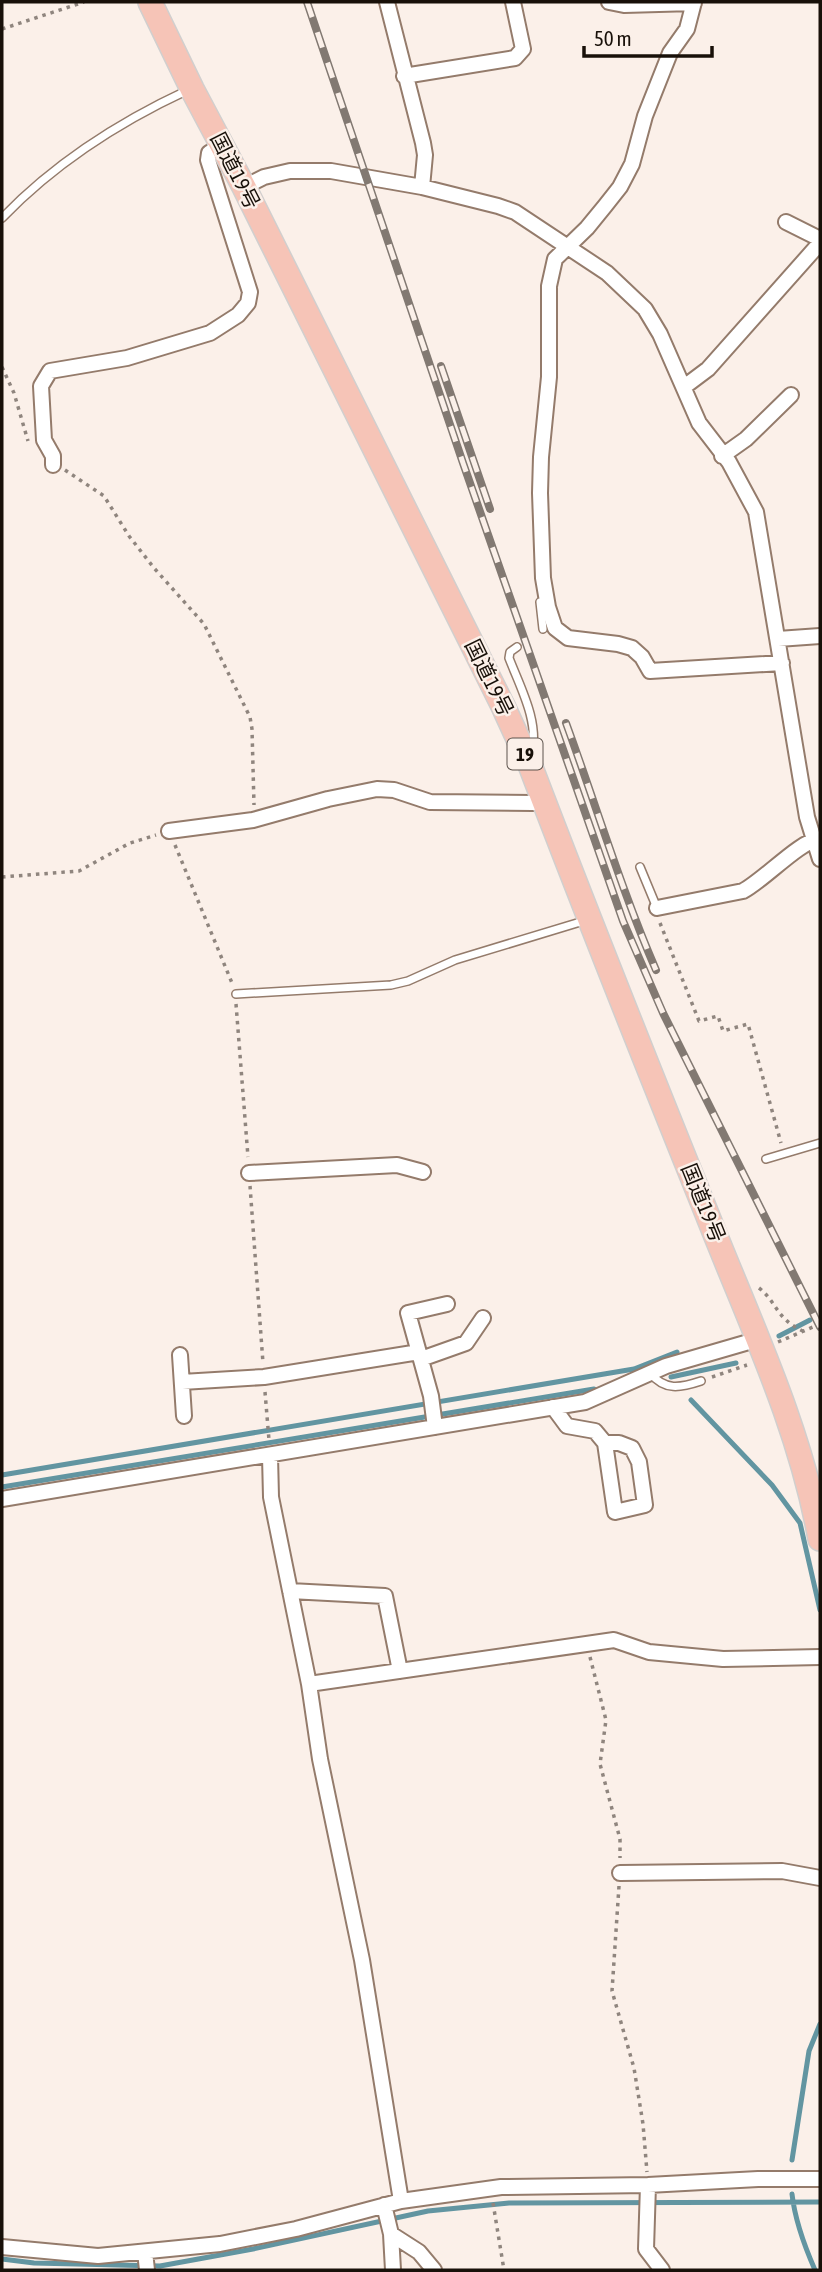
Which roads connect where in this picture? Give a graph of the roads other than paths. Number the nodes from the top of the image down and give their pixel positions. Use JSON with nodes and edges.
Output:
{"nodes":[{"id":1,"x":150,"y":2,"type":"edge"},
{"id":2,"x":387,"y":2,"type":"edge"},
{"id":3,"x":513,"y":2,"type":"edge"},
{"id":4,"x":609,"y":2,"type":"edge"},
{"id":5,"x":694,"y":2,"type":"edge"},
{"id":6,"x":404,"y":76,"type":"junction"},
{"id":7,"x":191,"y":89,"type":"junction"},
{"id":8,"x":222,"y":145,"type":"junction"},
{"id":9,"x":244,"y":187,"type":"junction"},
{"id":10,"x":422,"y":187,"type":"junction"},
{"id":11,"x":2,"y":218,"type":"edge"},
{"id":12,"x":786,"y":222,"type":"dead end"},
{"id":13,"x":820,"y":241,"type":"edge"},
{"id":14,"x":568,"y":248,"type":"junction"},
{"id":15,"x":684,"y":387,"type":"junction"},
{"id":16,"x":791,"y":395,"type":"dead end"},
{"id":17,"x":722,"y":456,"type":"junction"},
{"id":18,"x":53,"y":465,"type":"road end"},
{"id":19,"x":543,"y":578,"type":"junction"},
{"id":20,"x":543,"y":629,"type":"dead end"},
{"id":21,"x":820,"y":636,"type":"edge"},
{"id":22,"x":778,"y":639,"type":"junction"},
{"id":23,"x":517,"y":647,"type":"dead end"},
{"id":24,"x":782,"y":663,"type":"junction"},
{"id":25,"x":530,"y":765,"type":"junction"},
{"id":26,"x":543,"y":800,"type":"junction"},
{"id":27,"x":169,"y":831,"type":"road end"},
{"id":28,"x":816,"y":839,"type":"edge"},
{"id":29,"x":820,"y":859,"type":"edge"},
{"id":30,"x":640,"y":866,"type":"dead end"},
{"id":31,"x":657,"y":908,"type":"joint"},
{"id":32,"x":591,"y":919,"type":"junction"},
{"id":33,"x":236,"y":994,"type":"road end"},
{"id":34,"x":820,"y":1143,"type":"edge"},
{"id":35,"x":765,"y":1159,"type":"dead end"},
{"id":36,"x":423,"y":1172,"type":"dead end"},
{"id":37,"x":249,"y":1173,"type":"road end"},
{"id":38,"x":447,"y":1304,"type":"dead end"},
{"id":39,"x":483,"y":1318,"type":"dead end"},
{"id":40,"x":767,"y":1341,"type":"junction"},
{"id":41,"x":180,"y":1355,"type":"dead end"},
{"id":42,"x":420,"y":1355,"type":"junction"},
{"id":43,"x":650,"y":1372,"type":"junction"},
{"id":44,"x":701,"y":1381,"type":"road end"},
{"id":45,"x":182,"y":1382,"type":"junction"},
{"id":46,"x":552,"y":1407,"type":"junction"},
{"id":47,"x":184,"y":1416,"type":"dead end"},
{"id":48,"x":435,"y":1427,"type":"junction"},
{"id":49,"x":605,"y":1443,"type":"junction"},
{"id":50,"x":270,"y":1456,"type":"junction"},
{"id":51,"x":2,"y":1499,"type":"edge"},
{"id":52,"x":820,"y":1539,"type":"edge"},
{"id":53,"x":290,"y":1591,"type":"junction"},
{"id":54,"x":820,"y":1657,"type":"edge"},
{"id":55,"x":400,"y":1671,"type":"junction"},
{"id":56,"x":309,"y":1684,"type":"junction"},
{"id":57,"x":620,"y":1873,"type":"road end"},
{"id":58,"x":820,"y":1878,"type":"edge"},
{"id":59,"x":820,"y":2179,"type":"edge"},
{"id":60,"x":648,"y":2185,"type":"junction"},
{"id":61,"x":401,"y":2201,"type":"junction"},
{"id":62,"x":384,"y":2205,"type":"junction"},
{"id":63,"x":391,"y":2234,"type":"junction"},
{"id":64,"x":2,"y":2246,"type":"edge"},
{"id":65,"x":145,"y":2252,"type":"junction"},
{"id":66,"x":147,"y":2270,"type":"edge"},
{"id":67,"x":393,"y":2270,"type":"edge"},
{"id":68,"x":434,"y":2270,"type":"edge"},
{"id":69,"x":662,"y":2270,"type":"edge"}],
"edges":[{"from":1,"to":7,"type":"highway","name":"国道19号","number":"19"},
{"from":2,"to":6,"type":"street"},
{"from":3,"to":6,"type":"street"},
{"from":4,"to":5,"type":"street"},
{"from":5,"to":14,"type":"street"},
{"from":6,"to":10,"type":"street"},
{"from":7,"to":8,"type":"highway","name":"国道19号","number":"19"},
{"from":7,"to":11,"type":"lane"},
{"from":8,"to":9,"type":"highway","name":"国道19号","number":"19"},
{"from":8,"to":18,"type":"street"},
{"from":9,"to":10,"type":"street"},
{"from":9,"to":25,"type":"highway","name":"国道19号","number":"19"},
{"from":10,"to":14,"type":"street"},
{"from":12,"to":13,"type":"street"},
{"from":13,"to":15,"type":"street"},
{"from":14,"to":15,"type":"street"},
{"from":14,"to":19,"type":"street"},
{"from":15,"to":17,"type":"street"},
{"from":16,"to":17,"type":"street"},
{"from":17,"to":22,"type":"street"},
{"from":19,"to":20,"type":"lane"},
{"from":19,"to":24,"type":"street"},
{"from":21,"to":22,"type":"street"},
{"from":22,"to":24,"type":"street"},
{"from":23,"to":25,"type":"lane"},
{"from":24,"to":28,"type":"street"},
{"from":25,"to":26,"type":"highway","name":"国道19号","number":"19"},
{"from":26,"to":27,"type":"street"},
{"from":26,"to":32,"type":"highway","name":"国道19号","number":"19"},
{"from":28,"to":29,"type":"street"},
{"from":28,"to":31,"type":"street"},
{"from":30,"to":31,"type":"lane"},
{"from":32,"to":33,"type":"lane"},
{"from":32,"to":40,"type":"highway","name":"国道19号","number":"19"},
{"from":34,"to":35,"type":"lane"},
{"from":36,"to":37,"type":"street"},
{"from":38,"to":42,"type":"street"},
{"from":39,"to":42,"type":"street"},
{"from":40,"to":43,"type":"street"},
{"from":40,"to":52,"type":"highway","name":"国道19号","number":"19"},
{"from":41,"to":45,"type":"street"},
{"from":42,"to":45,"type":"street"},
{"from":42,"to":48,"type":"street"},
{"from":43,"to":44,"type":"lane"},
{"from":43,"to":46,"type":"street"},
{"from":45,"to":47,"type":"street"},
{"from":46,"to":48,"type":"street"},
{"from":46,"to":49,"type":"street"},
{"from":48,"to":50,"type":"street"},
{"from":49,"to":49,"type":"street"},
{"from":50,"to":51,"type":"street"},
{"from":50,"to":53,"type":"street"},
{"from":53,"to":55,"type":"street"},
{"from":53,"to":56,"type":"street"},
{"from":54,"to":55,"type":"street"},
{"from":55,"to":56,"type":"street"},
{"from":56,"to":61,"type":"street"},
{"from":57,"to":58,"type":"street"},
{"from":59,"to":60,"type":"street"},
{"from":60,"to":61,"type":"street"},
{"from":60,"to":69,"type":"street"},
{"from":61,"to":62,"type":"street"},
{"from":62,"to":63,"type":"street"},
{"from":62,"to":65,"type":"street"},
{"from":63,"to":67,"type":"street"},
{"from":63,"to":68,"type":"street"},
{"from":64,"to":65,"type":"street"},
{"from":65,"to":66,"type":"street"}]}
